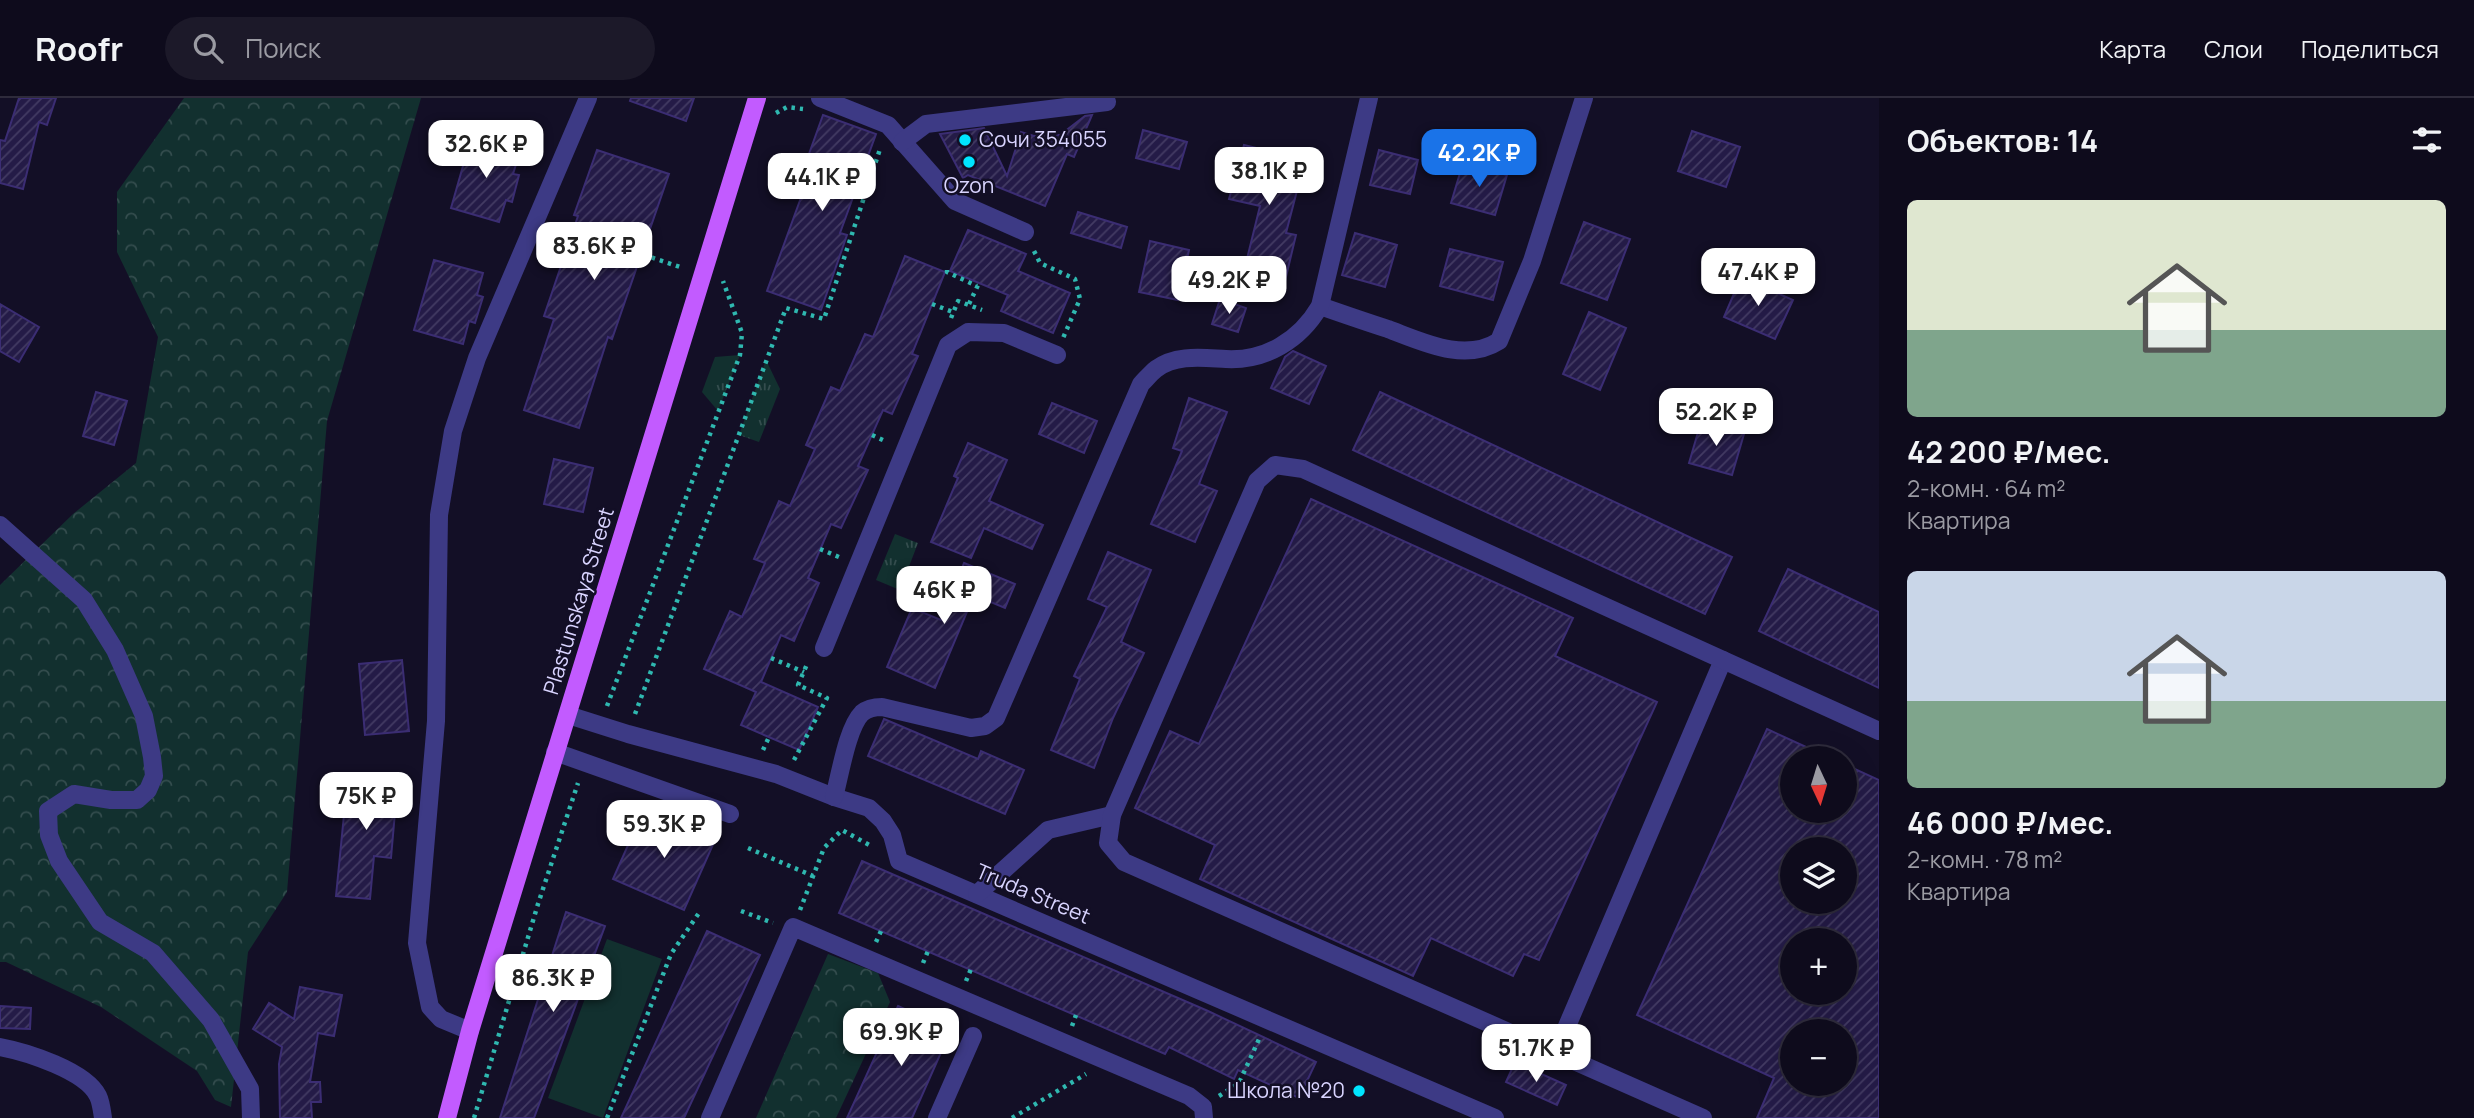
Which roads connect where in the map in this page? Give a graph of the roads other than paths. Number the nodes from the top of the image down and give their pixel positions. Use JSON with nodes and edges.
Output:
{"nodes":[{"id":1,"x":588,"y":98,"type":"edge"},
{"id":2,"x":757,"y":98,"type":"edge"},
{"id":3,"x":1369,"y":98,"type":"edge"},
{"id":4,"x":1584,"y":98,"type":"edge"},
{"id":5,"x":1107,"y":102,"type":"dead end"},
{"id":6,"x":813,"y":104,"type":"edge"},
{"id":7,"x":902,"y":142,"type":"junction"},
{"id":8,"x":1025,"y":232,"type":"road end"},
{"id":9,"x":1320,"y":306,"type":"junction"},
{"id":10,"x":1057,"y":355,"type":"dead end"},
{"id":11,"x":0,"y":525,"type":"edge"},
{"id":12,"x":824,"y":648,"type":"dead end"},
{"id":13,"x":1723,"y":660,"type":"junction"},
{"id":14,"x":568,"y":715,"type":"junction"},
{"id":15,"x":1879,"y":731,"type":"edge"},
{"id":16,"x":555,"y":752,"type":"junction"},
{"id":17,"x":834,"y":797,"type":"junction"},
{"id":18,"x":730,"y":814,"type":"dead end"},
{"id":19,"x":1112,"y":815,"type":"junction"},
{"id":20,"x":977,"y":894,"type":"junction"},
{"id":21,"x":470,"y":1031,"type":"junction"},
{"id":22,"x":973,"y":1036,"type":"dead end"},
{"id":23,"x":0,"y":1047,"type":"edge"},
{"id":24,"x":1556,"y":1052,"type":"junction"},
{"id":25,"x":1204,"y":1112,"type":"edge"},
{"id":26,"x":103,"y":1118,"type":"edge"},
{"id":27,"x":251,"y":1118,"type":"edge"},
{"id":28,"x":447,"y":1118,"type":"edge"},
{"id":29,"x":710,"y":1118,"type":"edge"},
{"id":30,"x":937,"y":1118,"type":"edge"},
{"id":31,"x":1495,"y":1118,"type":"edge"},
{"id":32,"x":1703,"y":1118,"type":"edge"}],
"edges":[{"from":1,"to":21,"type":"street"},
{"from":2,"to":14,"type":"main road","name":"Plastunskaya Street"},
{"from":3,"to":9,"type":"street"},
{"from":4,"to":9,"type":"street"},
{"from":5,"to":7,"type":"street"},
{"from":6,"to":7,"type":"street"},
{"from":7,"to":8,"type":"street"},
{"from":9,"to":17,"type":"street"},
{"from":10,"to":12,"type":"street"},
{"from":11,"to":27,"type":"street"},
{"from":13,"to":15,"type":"street"},
{"from":13,"to":19,"type":"street"},
{"from":13,"to":24,"type":"street"},
{"from":14,"to":16,"type":"main road","name":"Plastunskaya Street"},
{"from":14,"to":17,"type":"street"},
{"from":16,"to":18,"type":"street"},
{"from":16,"to":21,"type":"main road","name":"Plastunskaya Street"},
{"from":17,"to":20,"type":"street","name":"Truda Street"},
{"from":19,"to":20,"type":"street"},
{"from":19,"to":24,"type":"street"},
{"from":20,"to":31,"type":"street","name":"Truda Street"},
{"from":21,"to":28,"type":"main road","name":"Plastunskaya Street"},
{"from":22,"to":30,"type":"street"},
{"from":23,"to":26,"type":"street"},
{"from":24,"to":32,"type":"street"},
{"from":25,"to":29,"type":"street"}]}
